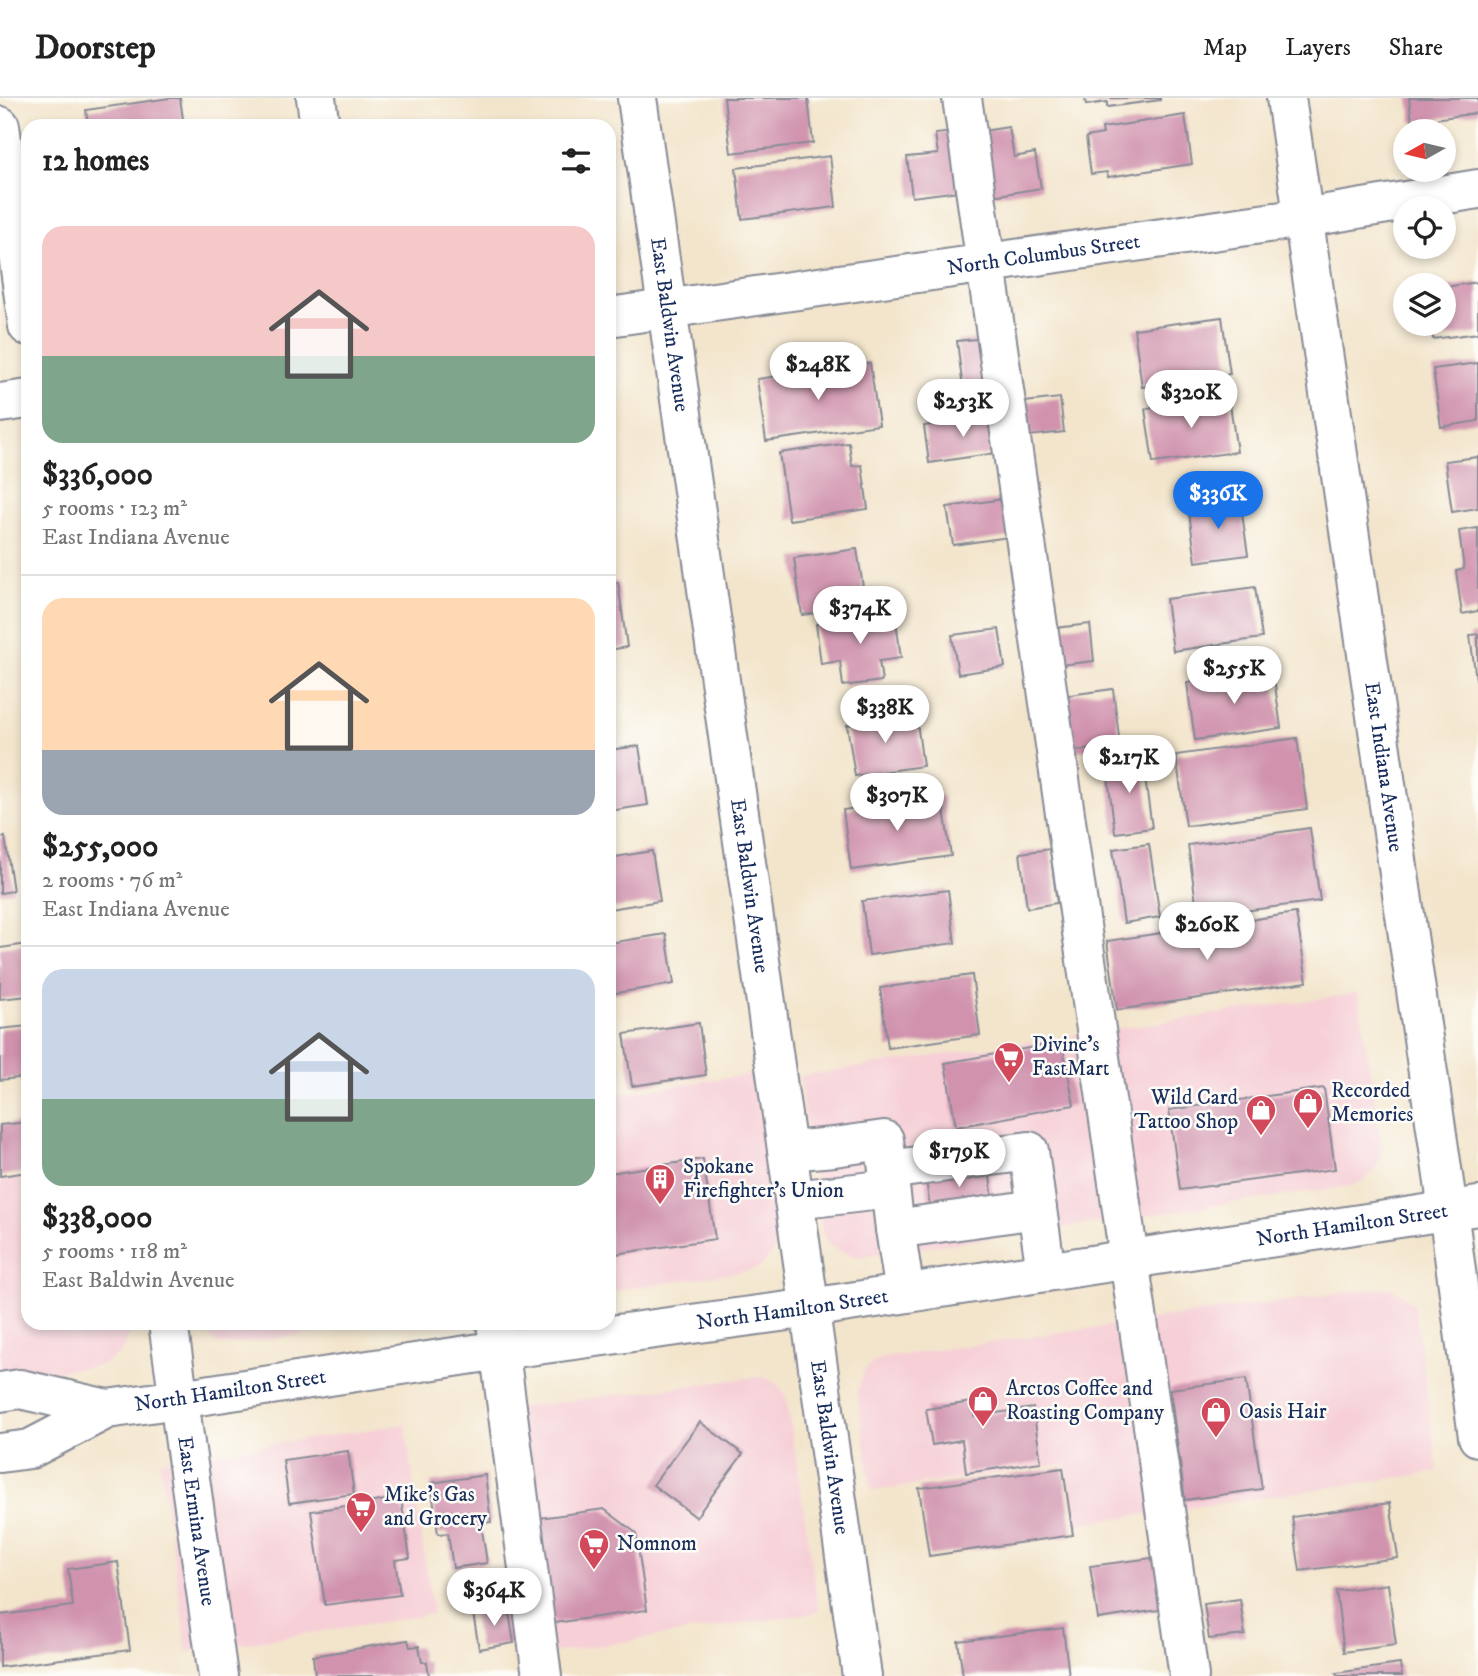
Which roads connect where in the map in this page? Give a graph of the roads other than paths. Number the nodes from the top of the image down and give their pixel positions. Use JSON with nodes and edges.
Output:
{"nodes":[{"id":1,"x":316,"y":98,"type":"edge"},
{"id":2,"x":637,"y":98,"type":"edge"},
{"id":3,"x":962,"y":98,"type":"edge"},
{"id":4,"x":1286,"y":98,"type":"edge"},
{"id":5,"x":319,"y":119,"type":"edge"},
{"id":6,"x":0,"y":126,"type":"edge"},
{"id":7,"x":1478,"y":189,"type":"edge"},
{"id":8,"x":1303,"y":218,"type":"junction"},
{"id":9,"x":986,"y":262,"type":"junction"},
{"id":10,"x":21,"y":276,"type":"edge"},
{"id":11,"x":667,"y":309,"type":"junction"},
{"id":12,"x":616,"y":316,"type":"edge"},
{"id":13,"x":21,"y":400,"type":"edge"},
{"id":14,"x":0,"y":403,"type":"edge"},
{"id":15,"x":788,"y":1151,"type":"junction"},
{"id":16,"x":889,"y":1179,"type":"junction"},
{"id":17,"x":794,"y":1200,"type":"junction"},
{"id":18,"x":1463,"y":1208,"type":"edge"},
{"id":19,"x":1037,"y":1209,"type":"junction"},
{"id":20,"x":895,"y":1229,"type":"junction"},
{"id":21,"x":1129,"y":1259,"type":"junction"},
{"id":22,"x":1046,"y":1272,"type":"junction"},
{"id":23,"x":905,"y":1293,"type":"junction"},
{"id":24,"x":810,"y":1308,"type":"junction"},
{"id":25,"x":616,"y":1325,"type":"edge"},
{"id":26,"x":169,"y":1330,"type":"edge"},
{"id":27,"x":565,"y":1330,"type":"edge"},
{"id":28,"x":498,"y":1336,"type":"edge"},
{"id":29,"x":0,"y":1392,"type":"edge"},
{"id":30,"x":179,"y":1399,"type":"junction"},
{"id":31,"x":107,"y":1409,"type":"junction"},
{"id":32,"x":1478,"y":1437,"type":"edge"},
{"id":33,"x":0,"y":1453,"type":"edge"},
{"id":34,"x":218,"y":1676,"type":"edge"},
{"id":35,"x":542,"y":1676,"type":"edge"},
{"id":36,"x":862,"y":1676,"type":"edge"},
{"id":37,"x":1189,"y":1676,"type":"edge"}],
"edges":[{"from":1,"to":5,"type":"street"},
{"from":2,"to":11,"type":"street","name":"East Baldwin Avenue"},
{"from":3,"to":9,"type":"street"},
{"from":4,"to":8,"type":"street","name":"East Indiana Avenue"},
{"from":6,"to":10,"type":"street"},
{"from":7,"to":8,"type":"street","name":"North Columbus Street"},
{"from":8,"to":9,"type":"street","name":"North Columbus Street"},
{"from":8,"to":18,"type":"street","name":"East Indiana Avenue"},
{"from":9,"to":11,"type":"street","name":"North Columbus Street"},
{"from":9,"to":21,"type":"street"},
{"from":11,"to":12,"type":"street","name":"North Columbus Street"},
{"from":11,"to":15,"type":"street","name":"East Baldwin Avenue"},
{"from":13,"to":14,"type":"street"},
{"from":15,"to":16,"type":"street"},
{"from":15,"to":17,"type":"street","name":"East Baldwin Avenue"},
{"from":16,"to":17,"type":"street"},
{"from":16,"to":19,"type":"street"},
{"from":16,"to":20,"type":"street"},
{"from":17,"to":24,"type":"street","name":"East Baldwin Avenue"},
{"from":18,"to":21,"type":"street","name":"North Hamilton Street"},
{"from":18,"to":32,"type":"street","name":"East Indiana Avenue"},
{"from":19,"to":20,"type":"street"},
{"from":19,"to":22,"type":"street"},
{"from":20,"to":23,"type":"street"},
{"from":21,"to":22,"type":"street","name":"North Hamilton Street"},
{"from":21,"to":37,"type":"street"},
{"from":22,"to":23,"type":"street","name":"North Hamilton Street"},
{"from":23,"to":24,"type":"street","name":"North Hamilton Street"},
{"from":24,"to":25,"type":"street","name":"North Hamilton Street"},
{"from":24,"to":36,"type":"street","name":"East Baldwin Avenue"},
{"from":26,"to":30,"type":"street","name":"East Ermina Avenue"},
{"from":27,"to":28,"type":"street","name":"North Hamilton Street"},
{"from":28,"to":30,"type":"street","name":"North Hamilton Street"},
{"from":28,"to":35,"type":"street"},
{"from":29,"to":31,"type":"street","name":"North Hamilton Street"},
{"from":30,"to":31,"type":"street","name":"North Hamilton Street"},
{"from":30,"to":34,"type":"street","name":"East Ermina Avenue"},
{"from":31,"to":33,"type":"street","name":"North Hamilton Street"}]}
